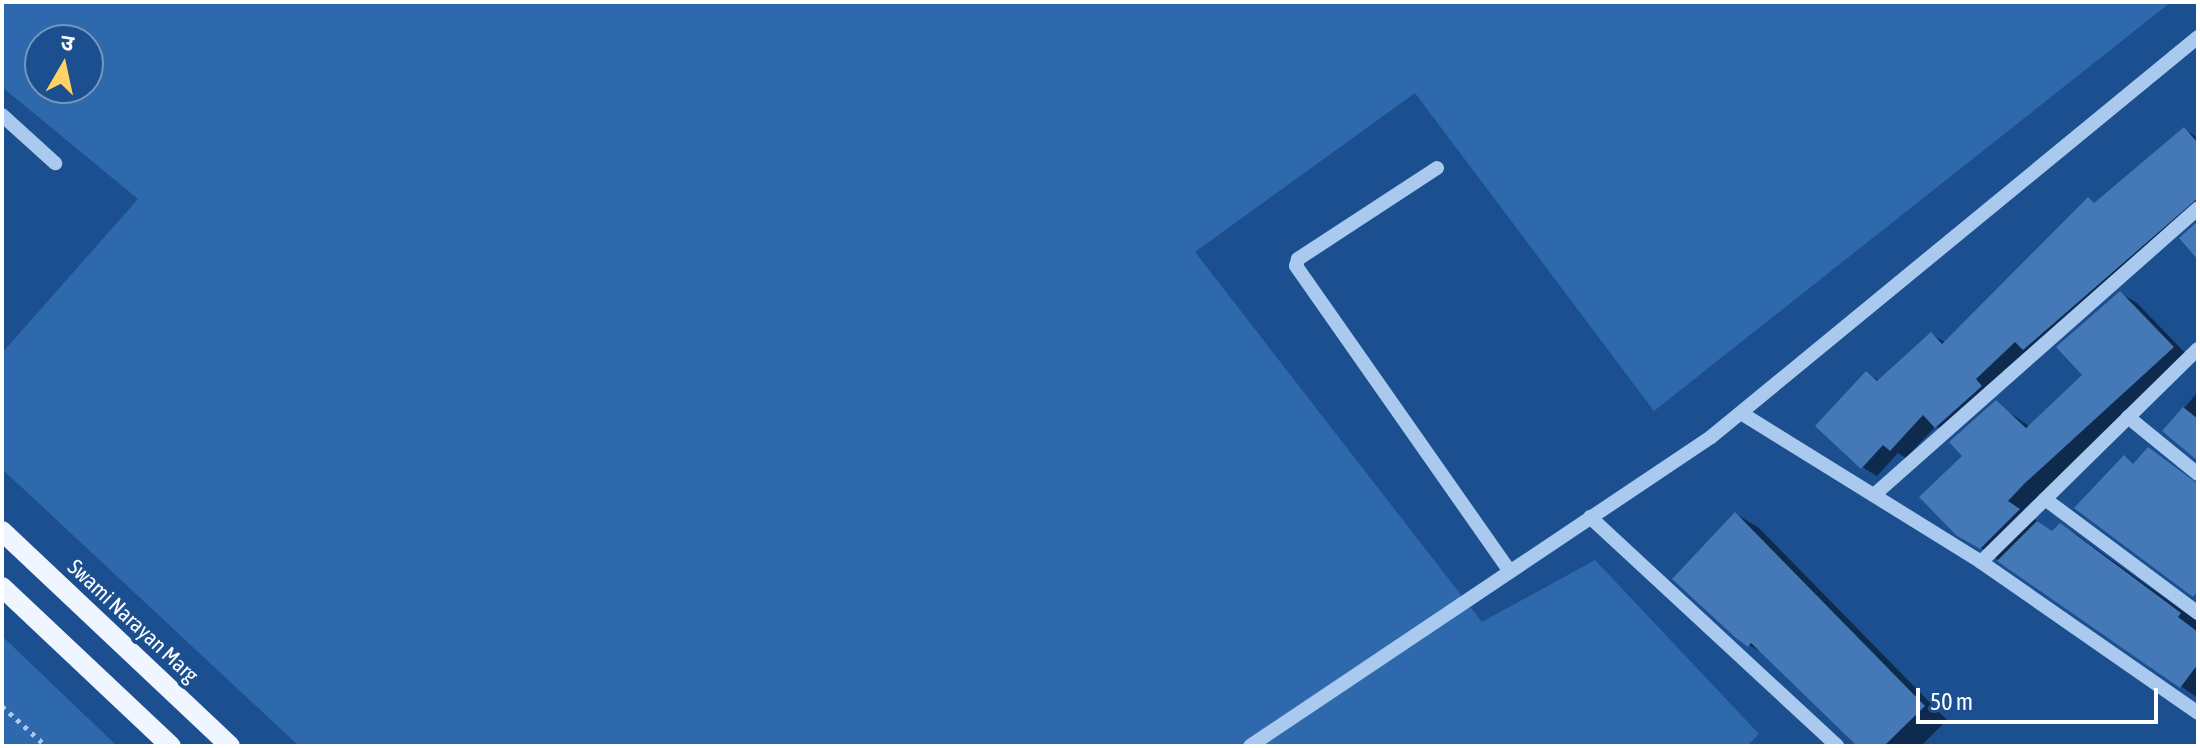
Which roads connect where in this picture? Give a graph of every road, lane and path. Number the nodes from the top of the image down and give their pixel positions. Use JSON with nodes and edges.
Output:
{"nodes":[{"id":1,"x":2198,"y":37,"type":"edge"},
{"id":2,"x":2,"y":115,"type":"edge"},
{"id":3,"x":55,"y":163,"type":"dead end"},
{"id":4,"x":1437,"y":168,"type":"dead end"},
{"id":5,"x":2198,"y":208,"type":"edge"},
{"id":6,"x":2198,"y":349,"type":"edge"},
{"id":7,"x":1741,"y":413,"type":"junction"},
{"id":8,"x":2128,"y":417,"type":"junction"},
{"id":9,"x":2198,"y":474,"type":"edge"},
{"id":10,"x":1874,"y":495,"type":"junction"},
{"id":11,"x":2045,"y":499,"type":"junction"},
{"id":12,"x":1590,"y":517,"type":"junction"},
{"id":13,"x":2,"y":531,"type":"edge"},
{"id":14,"x":1981,"y":562,"type":"junction"},
{"id":15,"x":1510,"y":572,"type":"junction"},
{"id":16,"x":2,"y":587,"type":"edge"},
{"id":17,"x":2198,"y":613,"type":"edge"},
{"id":18,"x":2,"y":706,"type":"edge"},
{"id":19,"x":2198,"y":713,"type":"edge"},
{"id":20,"x":46,"y":746,"type":"edge"},
{"id":21,"x":171,"y":746,"type":"edge"},
{"id":22,"x":230,"y":746,"type":"edge"},
{"id":23,"x":1250,"y":746,"type":"edge"},
{"id":24,"x":1837,"y":746,"type":"edge"}],
"edges":[{"from":1,"to":7,"type":"street"},
{"from":2,"to":3,"type":"street"},
{"from":4,"to":15,"type":"street"},
{"from":5,"to":10,"type":"street"},
{"from":6,"to":8,"type":"street"},
{"from":7,"to":10,"type":"street"},
{"from":7,"to":12,"type":"street"},
{"from":8,"to":9,"type":"street"},
{"from":8,"to":11,"type":"street"},
{"from":10,"to":14,"type":"street"},
{"from":11,"to":14,"type":"street"},
{"from":11,"to":17,"type":"street"},
{"from":12,"to":15,"type":"street"},
{"from":12,"to":24,"type":"street"},
{"from":13,"to":22,"type":"main road","name":"Swami Narayan Marg"},
{"from":14,"to":19,"type":"street"},
{"from":15,"to":23,"type":"street"},
{"from":16,"to":21,"type":"main road"},
{"from":18,"to":20,"type":"path"}]}
